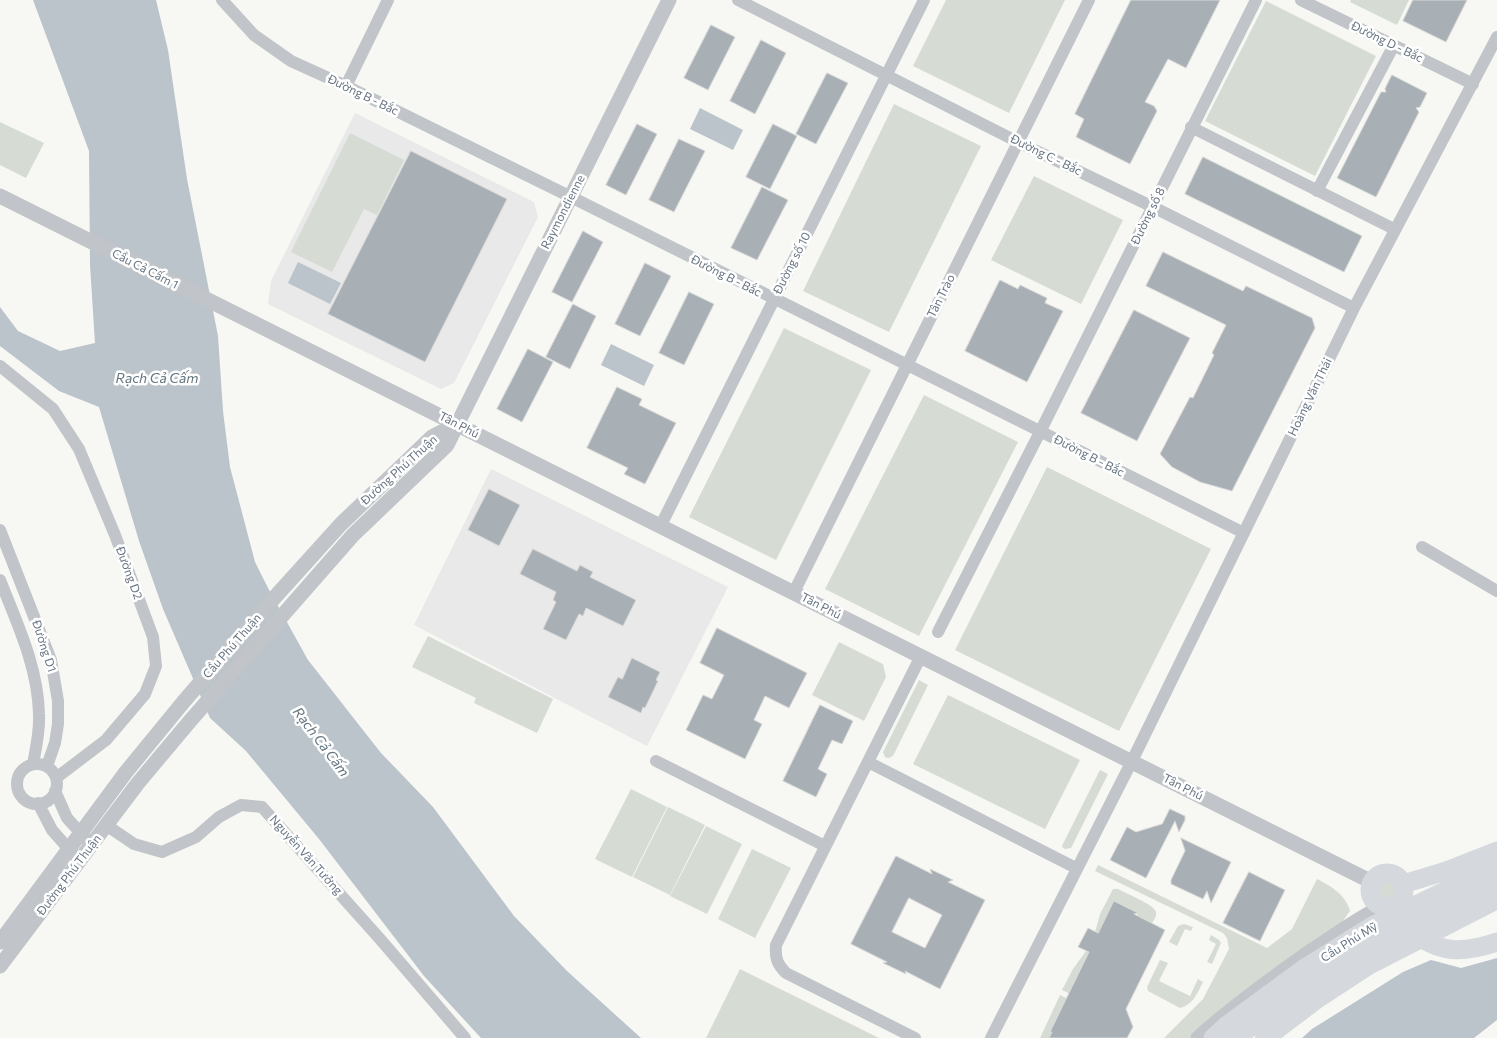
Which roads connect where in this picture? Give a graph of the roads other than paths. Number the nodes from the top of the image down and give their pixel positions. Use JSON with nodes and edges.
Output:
{"nodes":[{"id":1,"x":222,"y":0,"type":"edge"},
{"id":2,"x":388,"y":0,"type":"edge"},
{"id":3,"x":669,"y":0,"type":"edge"},
{"id":4,"x":738,"y":0,"type":"edge"},
{"id":5,"x":924,"y":0,"type":"edge"},
{"id":6,"x":1089,"y":0,"type":"edge"},
{"id":7,"x":1256,"y":0,"type":"edge"},
{"id":8,"x":1301,"y":0,"type":"edge"},
{"id":9,"x":1497,"y":37,"type":"edge"},
{"id":10,"x":1394,"y":46,"type":"junction"},
{"id":11,"x":886,"y":75,"type":"junction"},
{"id":12,"x":1473,"y":84,"type":"junction"},
{"id":13,"x":346,"y":86,"type":"junction"},
{"id":14,"x":1191,"y":127,"type":"junction"},
{"id":15,"x":1018,"y":142,"type":"junction"},
{"id":16,"x":1317,"y":191,"type":"junction"},
{"id":17,"x":0,"y":196,"type":"edge"},
{"id":18,"x":571,"y":197,"type":"junction"},
{"id":19,"x":1152,"y":207,"type":"junction"},
{"id":20,"x":1394,"y":229,"type":"junction"},
{"id":21,"x":774,"y":300,"type":"junction"},
{"id":22,"x":1354,"y":308,"type":"junction"},
{"id":23,"x":270,"y":331,"type":"joint"},
{"id":24,"x":907,"y":365,"type":"junction"},
{"id":25,"x":0,"y":366,"type":"edge"},
{"id":26,"x":457,"y":424,"type":"junction"},
{"id":27,"x":1040,"y":432,"type":"junction"},
{"id":28,"x":341,"y":524,"type":"joint"},
{"id":29,"x":660,"y":525,"type":"junction"},
{"id":30,"x":0,"y":530,"type":"edge"},
{"id":31,"x":1244,"y":533,"type":"junction"},
{"id":32,"x":353,"y":534,"type":"joint"},
{"id":33,"x":1422,"y":547,"type":"dead end"},
{"id":34,"x":0,"y":580,"type":"edge"},
{"id":35,"x":1497,"y":591,"type":"edge"},
{"id":36,"x":794,"y":592,"type":"junction"},
{"id":37,"x":938,"y":632,"type":"dead end"},
{"id":38,"x":921,"y":656,"type":"junction"},
{"id":39,"x":656,"y":761,"type":"dead end"},
{"id":40,"x":1132,"y":761,"type":"junction"},
{"id":41,"x":868,"y":762,"type":"junction"},
{"id":42,"x":32,"y":764,"type":"junction"},
{"id":43,"x":47,"y":766,"type":"junction"},
{"id":44,"x":126,"y":772,"type":"joint"},
{"id":45,"x":138,"y":783,"type":"joint"},
{"id":46,"x":56,"y":784,"type":"junction"},
{"id":47,"x":38,"y":803,"type":"junction"},
{"id":48,"x":106,"y":825,"type":"junction"},
{"id":49,"x":80,"y":833,"type":"junction"},
{"id":50,"x":92,"y":845,"type":"junction"},
{"id":51,"x":825,"y":846,"type":"junction"},
{"id":52,"x":69,"y":849,"type":"junction"},
{"id":53,"x":1497,"y":851,"type":"edge"},
{"id":54,"x":80,"y":861,"type":"junction"},
{"id":55,"x":1497,"y":866,"type":"edge"},
{"id":56,"x":1076,"y":868,"type":"junction"},
{"id":57,"x":1497,"y":881,"type":"edge"},
{"id":58,"x":1372,"y":882,"type":"junction"},
{"id":59,"x":1403,"y":884,"type":"junction"},
{"id":60,"x":1497,"y":899,"type":"edge"},
{"id":61,"x":1388,"y":906,"type":"junction"},
{"id":62,"x":1497,"y":906,"type":"edge"},
{"id":63,"x":0,"y":942,"type":"edge"},
{"id":64,"x":1497,"y":942,"type":"edge"},
{"id":65,"x":0,"y":966,"type":"edge"},
{"id":66,"x":465,"y":1038,"type":"edge"},
{"id":67,"x":915,"y":1038,"type":"edge"},
{"id":68,"x":991,"y":1038,"type":"edge"},
{"id":69,"x":1198,"y":1038,"type":"edge"},
{"id":70,"x":1213,"y":1038,"type":"edge"},
{"id":71,"x":1236,"y":1038,"type":"edge"},
{"id":72,"x":1265,"y":1038,"type":"edge"},
{"id":73,"x":1276,"y":1038,"type":"edge"}],
"edges":[{"from":1,"to":13,"type":"street","name":"Đường B - Bắc"},
{"from":2,"to":13,"type":"street"},
{"from":3,"to":18,"type":"street","name":"Raymondienne"},
{"from":4,"to":11,"type":"street","name":"Đường C - Bắc"},
{"from":5,"to":11,"type":"street","name":"Đường số 10"},
{"from":6,"to":15,"type":"street","name":"Tân Trào"},
{"from":7,"to":14,"type":"street","name":"Đường số 8"},
{"from":8,"to":10,"type":"street","name":"Đường D - Bắc"},
{"from":9,"to":12,"type":"street","name":"Hoàng Văn Thái"},
{"from":10,"to":12,"type":"street","name":"Đường D - Bắc"},
{"from":10,"to":16,"type":"street"},
{"from":11,"to":15,"type":"street","name":"Đường C - Bắc"},
{"from":11,"to":21,"type":"street","name":"Đường số 10"},
{"from":12,"to":20,"type":"street","name":"Hoàng Văn Thái"},
{"from":13,"to":18,"type":"street","name":"Đường B - Bắc"},
{"from":14,"to":16,"type":"street"},
{"from":14,"to":19,"type":"street","name":"Đường số 8"},
{"from":15,"to":19,"type":"street","name":"Đường C - Bắc"},
{"from":15,"to":24,"type":"street","name":"Tân Trào"},
{"from":16,"to":20,"type":"street"},
{"from":17,"to":23,"type":"street","name":"Cầu Cả Cấm 1"},
{"from":18,"to":21,"type":"street","name":"Đường B - Bắc"},
{"from":18,"to":26,"type":"street","name":"Raymondienne"},
{"from":19,"to":22,"type":"street","name":"Đường C - Bắc"},
{"from":19,"to":27,"type":"street","name":"Đường số 8"},
{"from":20,"to":22,"type":"street","name":"Hoàng Văn Thái"},
{"from":21,"to":24,"type":"street","name":"Đường B - Bắc"},
{"from":21,"to":29,"type":"street","name":"Đường số 10"},
{"from":22,"to":31,"type":"street","name":"Hoàng Văn Thái"},
{"from":23,"to":26,"type":"street","name":"Tân Phú"},
{"from":24,"to":27,"type":"street","name":"Đường B - Bắc"},
{"from":24,"to":36,"type":"street","name":"Tân Trào"},
{"from":25,"to":46,"type":"street","name":"Đường D2"},
{"from":26,"to":28,"type":"street","name":"Đường Phú Thuận"},
{"from":26,"to":29,"type":"street","name":"Tân Phú"},
{"from":26,"to":32,"type":"street","name":"Đường Phú Thuận"},
{"from":27,"to":31,"type":"street","name":"Đường B - Bắc"},
{"from":27,"to":37,"type":"street","name":"Đường số 8"},
{"from":28,"to":44,"type":"street","name":"Cầu Phú Thuận"},
{"from":29,"to":36,"type":"street","name":"Tân Phú"},
{"from":30,"to":43,"type":"street","name":"Đường D1"},
{"from":31,"to":40,"type":"street","name":"Hoàng Văn Thái"},
{"from":32,"to":45,"type":"street","name":"Cầu Phú Thuận"},
{"from":33,"to":35,"type":"street"},
{"from":34,"to":42,"type":"street","name":"Đường D1"},
{"from":36,"to":38,"type":"street","name":"Tân Phú"},
{"from":38,"to":40,"type":"street","name":"Tân Phú"},
{"from":38,"to":41,"type":"street"},
{"from":39,"to":51,"type":"street"},
{"from":40,"to":56,"type":"street","name":"Hoàng Văn Thái"},
{"from":40,"to":58,"type":"street","name":"Tân Phú"},
{"from":41,"to":51,"type":"street"},
{"from":41,"to":56,"type":"street"},
{"from":42,"to":43,"type":"street"},
{"from":42,"to":47,"type":"street"},
{"from":43,"to":46,"type":"street"},
{"from":44,"to":49,"type":"street","name":"Đường Phú Thuận"},
{"from":45,"to":48,"type":"street","name":"Đường Phú Thuận"},
{"from":46,"to":47,"type":"street"},
{"from":46,"to":49,"type":"street"},
{"from":47,"to":52,"type":"street"},
{"from":48,"to":50,"type":"street","name":"Đường Phú Thuận"},
{"from":48,"to":66,"type":"street","name":"Nguyễn Văn Tưởng"},
{"from":49,"to":50,"type":"street"},
{"from":49,"to":52,"type":"street","name":"Đường Phú Thuận"},
{"from":50,"to":54,"type":"street","name":"Đường Phú Thuận"},
{"from":51,"to":67,"type":"street"},
{"from":52,"to":54,"type":"street"},
{"from":52,"to":63,"type":"street","name":"Đường Phú Thuận"},
{"from":53,"to":59,"type":"main road"},
{"from":54,"to":65,"type":"street","name":"Đường Phú Thuận"},
{"from":55,"to":70,"type":"main road","name":"Cầu Phú Mỹ"},
{"from":56,"to":68,"type":"street","name":"Hoàng Văn Thái"},
{"from":57,"to":71,"type":"highway","name":"Cầu Phú Mỹ"},
{"from":58,"to":59,"type":"main road"},
{"from":58,"to":61,"type":"main road"},
{"from":59,"to":61,"type":"main road"},
{"from":60,"to":72,"type":"highway"},
{"from":61,"to":64,"type":"main road"},
{"from":61,"to":69,"type":"street"},
{"from":62,"to":73,"type":"main road"}]}
